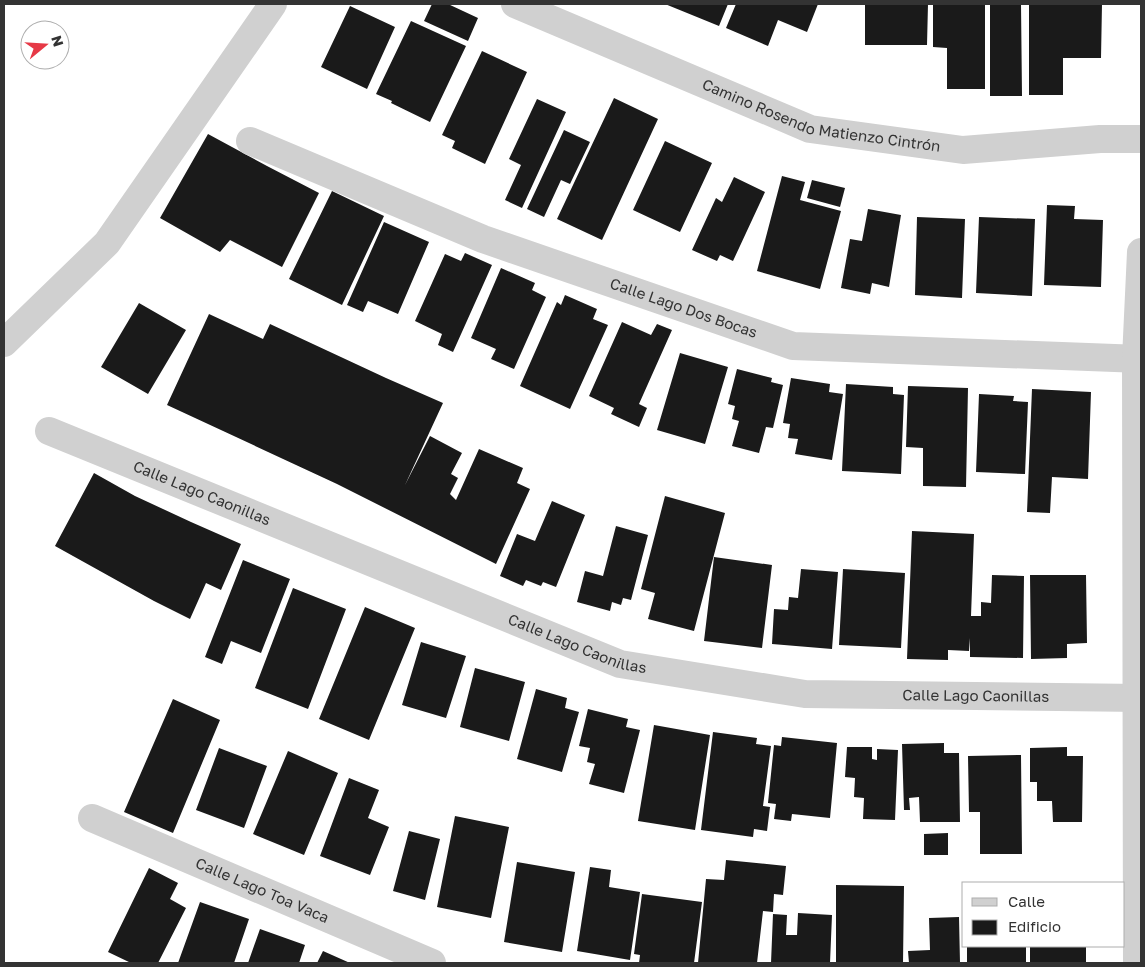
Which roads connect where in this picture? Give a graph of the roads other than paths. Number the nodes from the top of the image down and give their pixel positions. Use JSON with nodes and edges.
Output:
{"nodes":[{"id":1,"x":273,"y":4,"type":"edge"},
{"id":2,"x":516,"y":4,"type":"edge"},
{"id":3,"x":1141,"y":139,"type":"edge"},
{"id":4,"x":250,"y":141,"type":"dead end"},
{"id":5,"x":1141,"y":252,"type":"edge"},
{"id":6,"x":4,"y":343,"type":"edge"},
{"id":7,"x":1139,"y":359,"type":"edge"},
{"id":8,"x":49,"y":431,"type":"dead end"},
{"id":9,"x":1139,"y":697,"type":"edge"},
{"id":10,"x":92,"y":818,"type":"dead end"},
{"id":11,"x":432,"y":963,"type":"edge"},
{"id":12,"x":1137,"y":963,"type":"edge"}],
"edges":[{"from":1,"to":6,"type":"street"},
{"from":2,"to":3,"type":"street","name":"Camino Rosendo Matienzo Cintrón"},
{"from":4,"to":7,"type":"street","name":"Calle Lago Dos Bocas"},
{"from":5,"to":7,"type":"street"},
{"from":7,"to":9,"type":"street"},
{"from":8,"to":9,"type":"street","name":"Calle Lago Caonillas"},
{"from":9,"to":12,"type":"street"},
{"from":10,"to":11,"type":"street","name":"Calle Lago Toa Vaca"}]}
